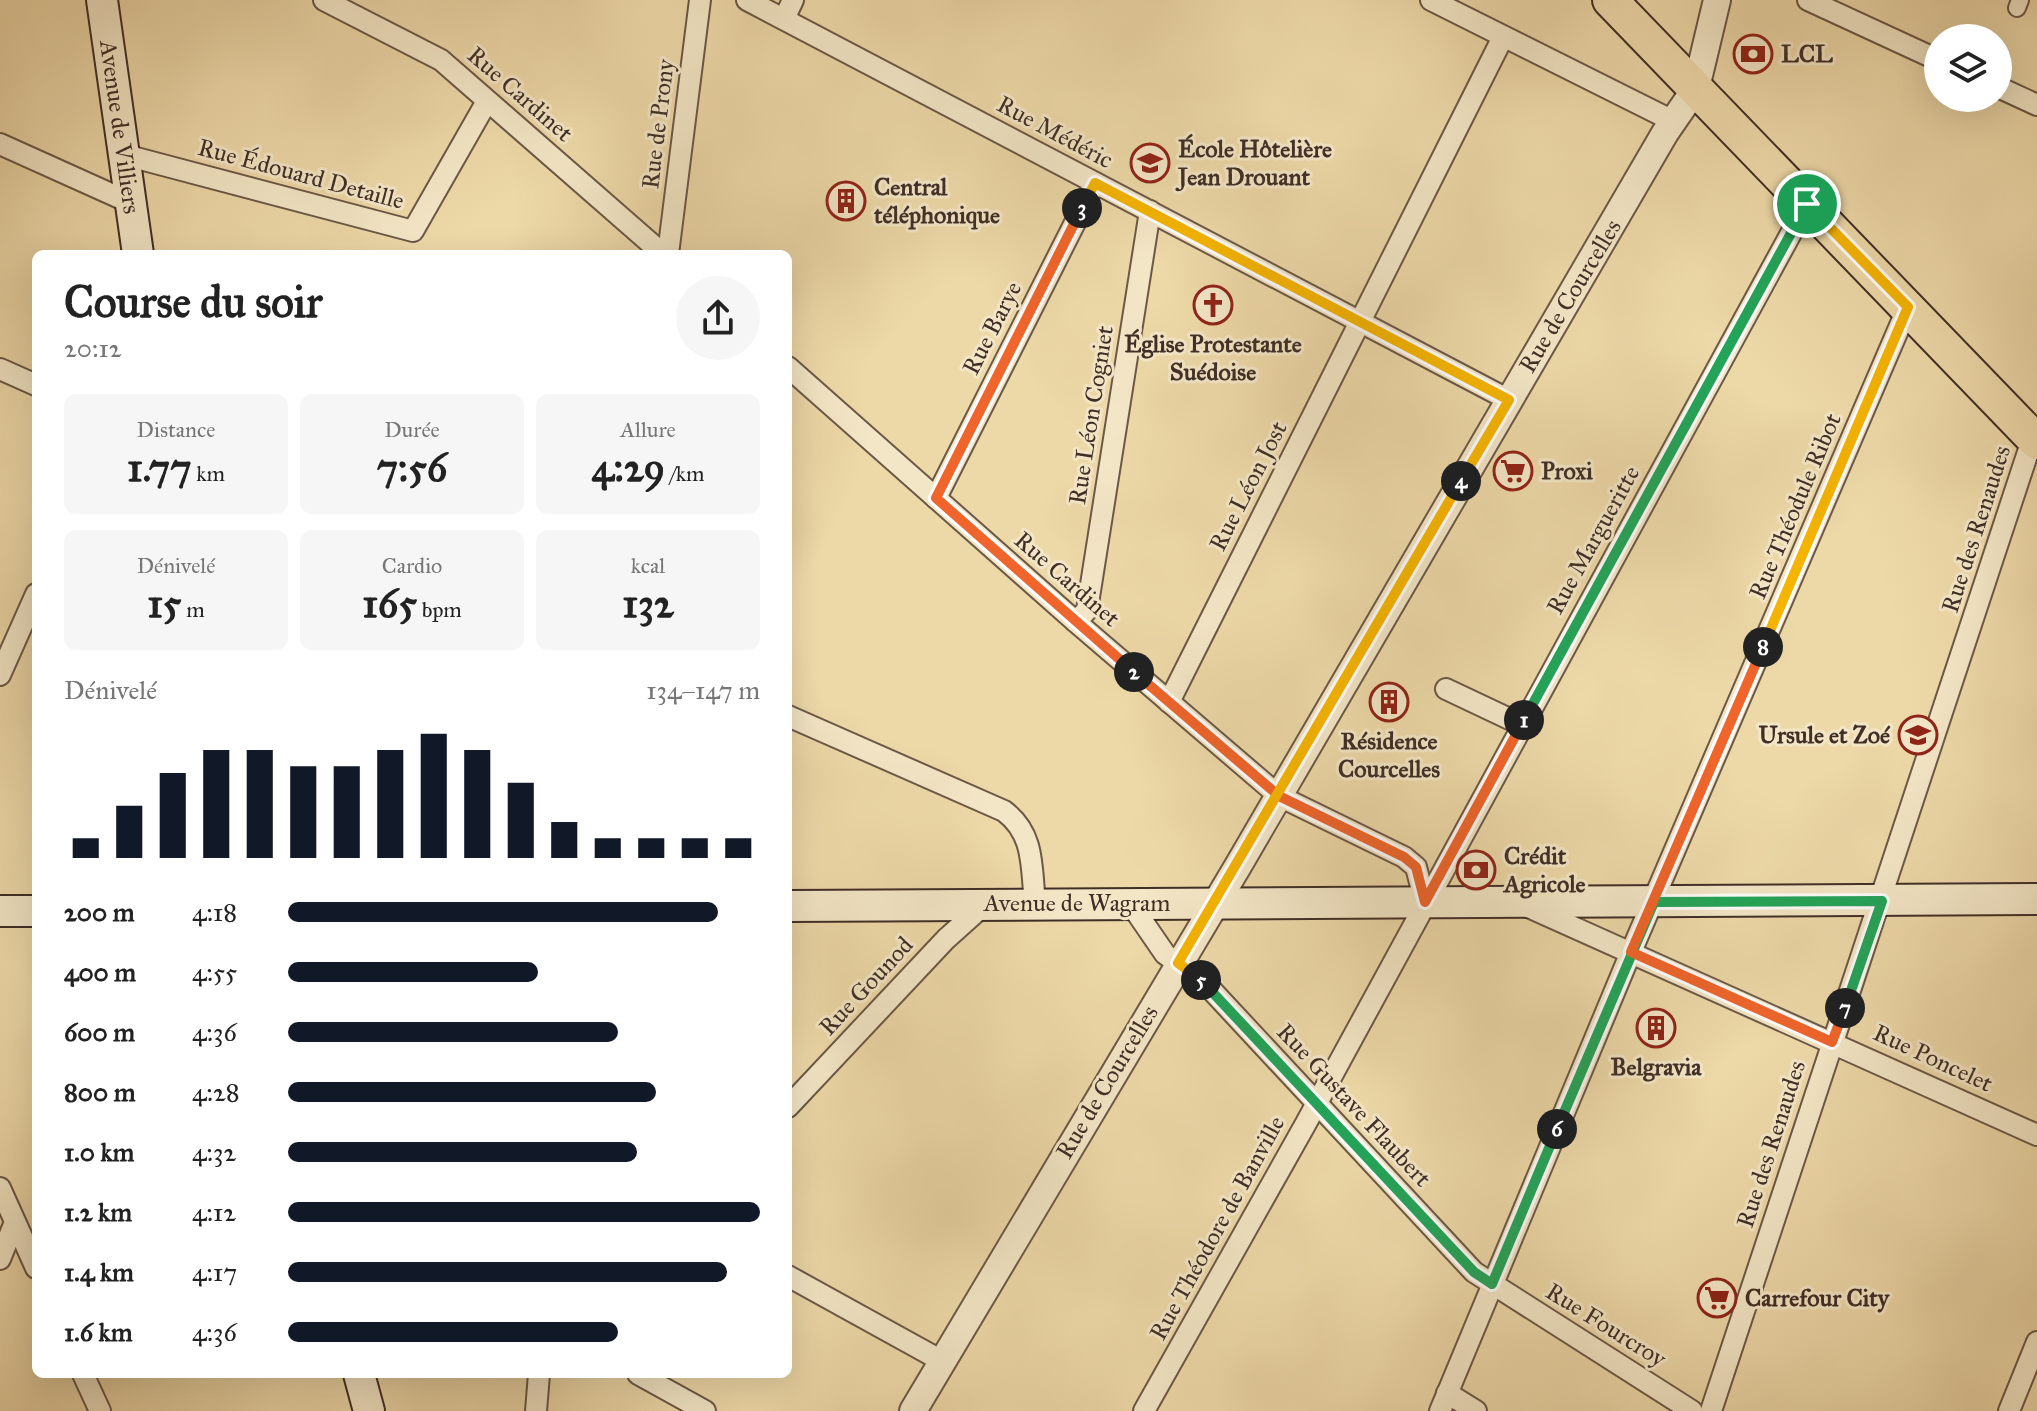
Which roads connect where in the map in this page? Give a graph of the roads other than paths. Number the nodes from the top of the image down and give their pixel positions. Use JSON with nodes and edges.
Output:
{"nodes":[{"id":1,"x":102,"y":0,"type":"edge"},
{"id":2,"x":324,"y":0,"type":"edge"},
{"id":3,"x":700,"y":0,"type":"edge"},
{"id":4,"x":747,"y":0,"type":"edge"},
{"id":5,"x":793,"y":0,"type":"edge"},
{"id":6,"x":1431,"y":0,"type":"edge"},
{"id":7,"x":1610,"y":0,"type":"edge"},
{"id":8,"x":1717,"y":0,"type":"edge"},
{"id":9,"x":1808,"y":0,"type":"edge"},
{"id":10,"x":784,"y":19,"type":"junction"},
{"id":11,"x":1503,"y":37,"type":"junction"},
{"id":12,"x":1924,"y":54,"type":"edge"},
{"id":13,"x":1696,"y":88,"type":"junction"},
{"id":14,"x":2012,"y":93,"type":"edge"},
{"id":15,"x":486,"y":103,"type":"junction"},
{"id":16,"x":2037,"y":105,"type":"edge"},
{"id":17,"x":1673,"y":121,"type":"junction"},
{"id":18,"x":0,"y":144,"type":"edge"},
{"id":19,"x":125,"y":155,"type":"junction"},
{"id":20,"x":1095,"y":183,"type":"junction"},
{"id":21,"x":131,"y":203,"type":"junction"},
{"id":22,"x":1807,"y":204,"type":"junction"},
{"id":23,"x":1150,"y":211,"type":"junction"},
{"id":24,"x":137,"y":250,"type":"edge"},
{"id":25,"x":660,"y":250,"type":"edge"},
{"id":26,"x":666,"y":250,"type":"edge"},
{"id":27,"x":1908,"y":307,"type":"junction"},
{"id":28,"x":1359,"y":321,"type":"junction"},
{"id":29,"x":0,"y":369,"type":"edge"},
{"id":30,"x":792,"y":371,"type":"edge"},
{"id":31,"x":32,"y":383,"type":"edge"},
{"id":32,"x":1509,"y":400,"type":"junction"},
{"id":33,"x":2035,"y":440,"type":"edge"},
{"id":34,"x":936,"y":498,"type":"junction"},
{"id":35,"x":32,"y":603,"type":"edge"},
{"id":36,"x":1076,"y":622,"type":"junction"},
{"id":37,"x":0,"y":675,"type":"edge"},
{"id":38,"x":1446,"y":689,"type":"dead end"},
{"id":39,"x":1169,"y":702,"type":"junction"},
{"id":40,"x":792,"y":718,"type":"edge"},
{"id":41,"x":1522,"y":725,"type":"junction"},
{"id":42,"x":1279,"y":796,"type":"junction"},
{"id":43,"x":2037,"y":899,"type":"edge"},
{"id":44,"x":1515,"y":901,"type":"junction"},
{"id":45,"x":1882,"y":901,"type":"junction"},
{"id":46,"x":1425,"y":902,"type":"junction"},
{"id":47,"x":1654,"y":902,"type":"junction"},
{"id":48,"x":1035,"y":903,"type":"junction"},
{"id":49,"x":1130,"y":903,"type":"junction"},
{"id":50,"x":1216,"y":903,"type":"junction"},
{"id":51,"x":985,"y":904,"type":"junction"},
{"id":52,"x":792,"y":906,"type":"edge"},
{"id":53,"x":0,"y":911,"type":"edge"},
{"id":54,"x":32,"y":911,"type":"edge"},
{"id":55,"x":1631,"y":952,"type":"junction"},
{"id":56,"x":1178,"y":963,"type":"junction"},
{"id":57,"x":1832,"y":1042,"type":"junction"},
{"id":58,"x":1315,"y":1101,"type":"junction"},
{"id":59,"x":792,"y":1103,"type":"edge"},
{"id":60,"x":2037,"y":1135,"type":"edge"},
{"id":61,"x":0,"y":1188,"type":"edge"},
{"id":62,"x":15,"y":1222,"type":"junction"},
{"id":63,"x":0,"y":1259,"type":"edge"},
{"id":64,"x":32,"y":1259,"type":"edge"},
{"id":65,"x":792,"y":1278,"type":"edge"},
{"id":66,"x":1492,"y":1284,"type":"junction"},
{"id":67,"x":2037,"y":1342,"type":"edge"},
{"id":68,"x":942,"y":1361,"type":"junction"},
{"id":69,"x":85,"y":1378,"type":"edge"},
{"id":70,"x":360,"y":1378,"type":"edge"},
{"id":71,"x":539,"y":1378,"type":"edge"},
{"id":72,"x":645,"y":1378,"type":"edge"},
{"id":73,"x":1444,"y":1402,"type":"edge"},
{"id":74,"x":100,"y":1411,"type":"edge"},
{"id":75,"x":369,"y":1411,"type":"edge"},
{"id":76,"x":536,"y":1411,"type":"edge"},
{"id":77,"x":705,"y":1411,"type":"edge"},
{"id":78,"x":913,"y":1411,"type":"edge"},
{"id":79,"x":1144,"y":1411,"type":"edge"},
{"id":80,"x":1476,"y":1411,"type":"edge"},
{"id":81,"x":1692,"y":1411,"type":"edge"},
{"id":82,"x":1711,"y":1411,"type":"edge"},
{"id":83,"x":2009,"y":1411,"type":"edge"}],
"edges":[{"from":1,"to":19,"type":"main road","name":"Avenue de Villiers"},
{"from":2,"to":15,"type":"street","name":"Rue Cardinet"},
{"from":3,"to":26,"type":"street","name":"Rue de Prony"},
{"from":4,"to":10,"type":"street","name":"Rue Médéric"},
{"from":5,"to":10,"type":"street"},
{"from":6,"to":11,"type":"street"},
{"from":7,"to":13,"type":"main road"},
{"from":8,"to":13,"type":"street","name":"Rue de Courcelles"},
{"from":9,"to":12,"type":"street"},
{"from":10,"to":20,"type":"street","name":"Rue Médéric"},
{"from":11,"to":17,"type":"street"},
{"from":11,"to":28,"type":"street","name":"Rue Léon Jost"},
{"from":13,"to":17,"type":"street","name":"Rue de Courcelles"},
{"from":13,"to":22,"type":"main road"},
{"from":14,"to":16,"type":"street"},
{"from":15,"to":19,"type":"street","name":"Rue Édouard Detaille"},
{"from":15,"to":25,"type":"street","name":"Rue Cardinet"},
{"from":17,"to":32,"type":"street","name":"Rue de Courcelles"},
{"from":18,"to":21,"type":"street"},
{"from":19,"to":21,"type":"main road","name":"Avenue de Villiers"},
{"from":20,"to":23,"type":"street","name":"Rue Médéric"},
{"from":20,"to":34,"type":"street","name":"Rue Barye"},
{"from":21,"to":24,"type":"main road","name":"Avenue de Villiers"},
{"from":22,"to":27,"type":"main road"},
{"from":22,"to":41,"type":"street","name":"Rue Margueritte"},
{"from":23,"to":28,"type":"street","name":"Rue Médéric"},
{"from":23,"to":36,"type":"street","name":"Rue Léon Cogniet"},
{"from":27,"to":33,"type":"main road"},
{"from":27,"to":47,"type":"street","name":"Rue Théodule Ribot"},
{"from":28,"to":32,"type":"street","name":"Rue Médéric"},
{"from":28,"to":39,"type":"street","name":"Rue Léon Jost"},
{"from":29,"to":31,"type":"street"},
{"from":30,"to":34,"type":"street","name":"Rue Cardinet"},
{"from":32,"to":42,"type":"street","name":"Rue de Courcelles"},
{"from":33,"to":45,"type":"street","name":"Rue des Renaudes"},
{"from":34,"to":36,"type":"street","name":"Rue Cardinet"},
{"from":35,"to":37,"type":"street"},
{"from":36,"to":39,"type":"street","name":"Rue Cardinet"},
{"from":38,"to":41,"type":"street"},
{"from":39,"to":42,"type":"street","name":"Rue Cardinet"},
{"from":40,"to":48,"type":"street"},
{"from":41,"to":46,"type":"street","name":"Rue Margueritte"},
{"from":42,"to":46,"type":"street","name":"Rue Cardinet"},
{"from":42,"to":50,"type":"street","name":"Rue de Courcelles"},
{"from":43,"to":45,"type":"main road","name":"Avenue de Wagram"},
{"from":44,"to":46,"type":"main road","name":"Avenue de Wagram"},
{"from":44,"to":47,"type":"main road","name":"Avenue de Wagram"},
{"from":44,"to":55,"type":"street","name":"Rue Poncelet"},
{"from":45,"to":47,"type":"main road","name":"Avenue de Wagram"},
{"from":45,"to":57,"type":"street","name":"Rue des Renaudes"},
{"from":46,"to":50,"type":"main road","name":"Avenue de Wagram"},
{"from":46,"to":58,"type":"street","name":"Rue Théodore de Banville"},
{"from":47,"to":55,"type":"street","name":"Rue Théodule Ribot"},
{"from":48,"to":49,"type":"main road","name":"Avenue de Wagram"},
{"from":48,"to":51,"type":"main road","name":"Avenue de Wagram"},
{"from":49,"to":50,"type":"main road","name":"Avenue de Wagram"},
{"from":49,"to":56,"type":"street","name":"Rue Gustave Flaubert"},
{"from":50,"to":56,"type":"street","name":"Rue de Courcelles"},
{"from":51,"to":52,"type":"main road","name":"Avenue de Wagram"},
{"from":51,"to":59,"type":"street","name":"Rue Gounod"},
{"from":53,"to":54,"type":"main road"},
{"from":55,"to":57,"type":"street","name":"Rue Poncelet"},
{"from":55,"to":66,"type":"street","name":"Rue Théodule Ribot"},
{"from":56,"to":58,"type":"street","name":"Rue Gustave Flaubert"},
{"from":56,"to":68,"type":"street","name":"Rue de Courcelles"},
{"from":57,"to":60,"type":"street","name":"Rue Poncelet"},
{"from":57,"to":82,"type":"street","name":"Rue des Renaudes"},
{"from":58,"to":66,"type":"street","name":"Rue Gustave Flaubert"},
{"from":58,"to":79,"type":"street","name":"Rue Théodore de Banville"},
{"from":61,"to":62,"type":"street"},
{"from":62,"to":63,"type":"street"},
{"from":62,"to":64,"type":"street"},
{"from":65,"to":68,"type":"street"},
{"from":66,"to":73,"type":"street","name":"Rue Théodule Ribot"},
{"from":66,"to":81,"type":"street","name":"Rue Fourcroy"},
{"from":67,"to":83,"type":"street"},
{"from":68,"to":78,"type":"street","name":"Rue de Courcelles"},
{"from":69,"to":74,"type":"street"},
{"from":70,"to":75,"type":"main road"},
{"from":71,"to":76,"type":"street"},
{"from":72,"to":77,"type":"street"},
{"from":73,"to":80,"type":"street"}]}
